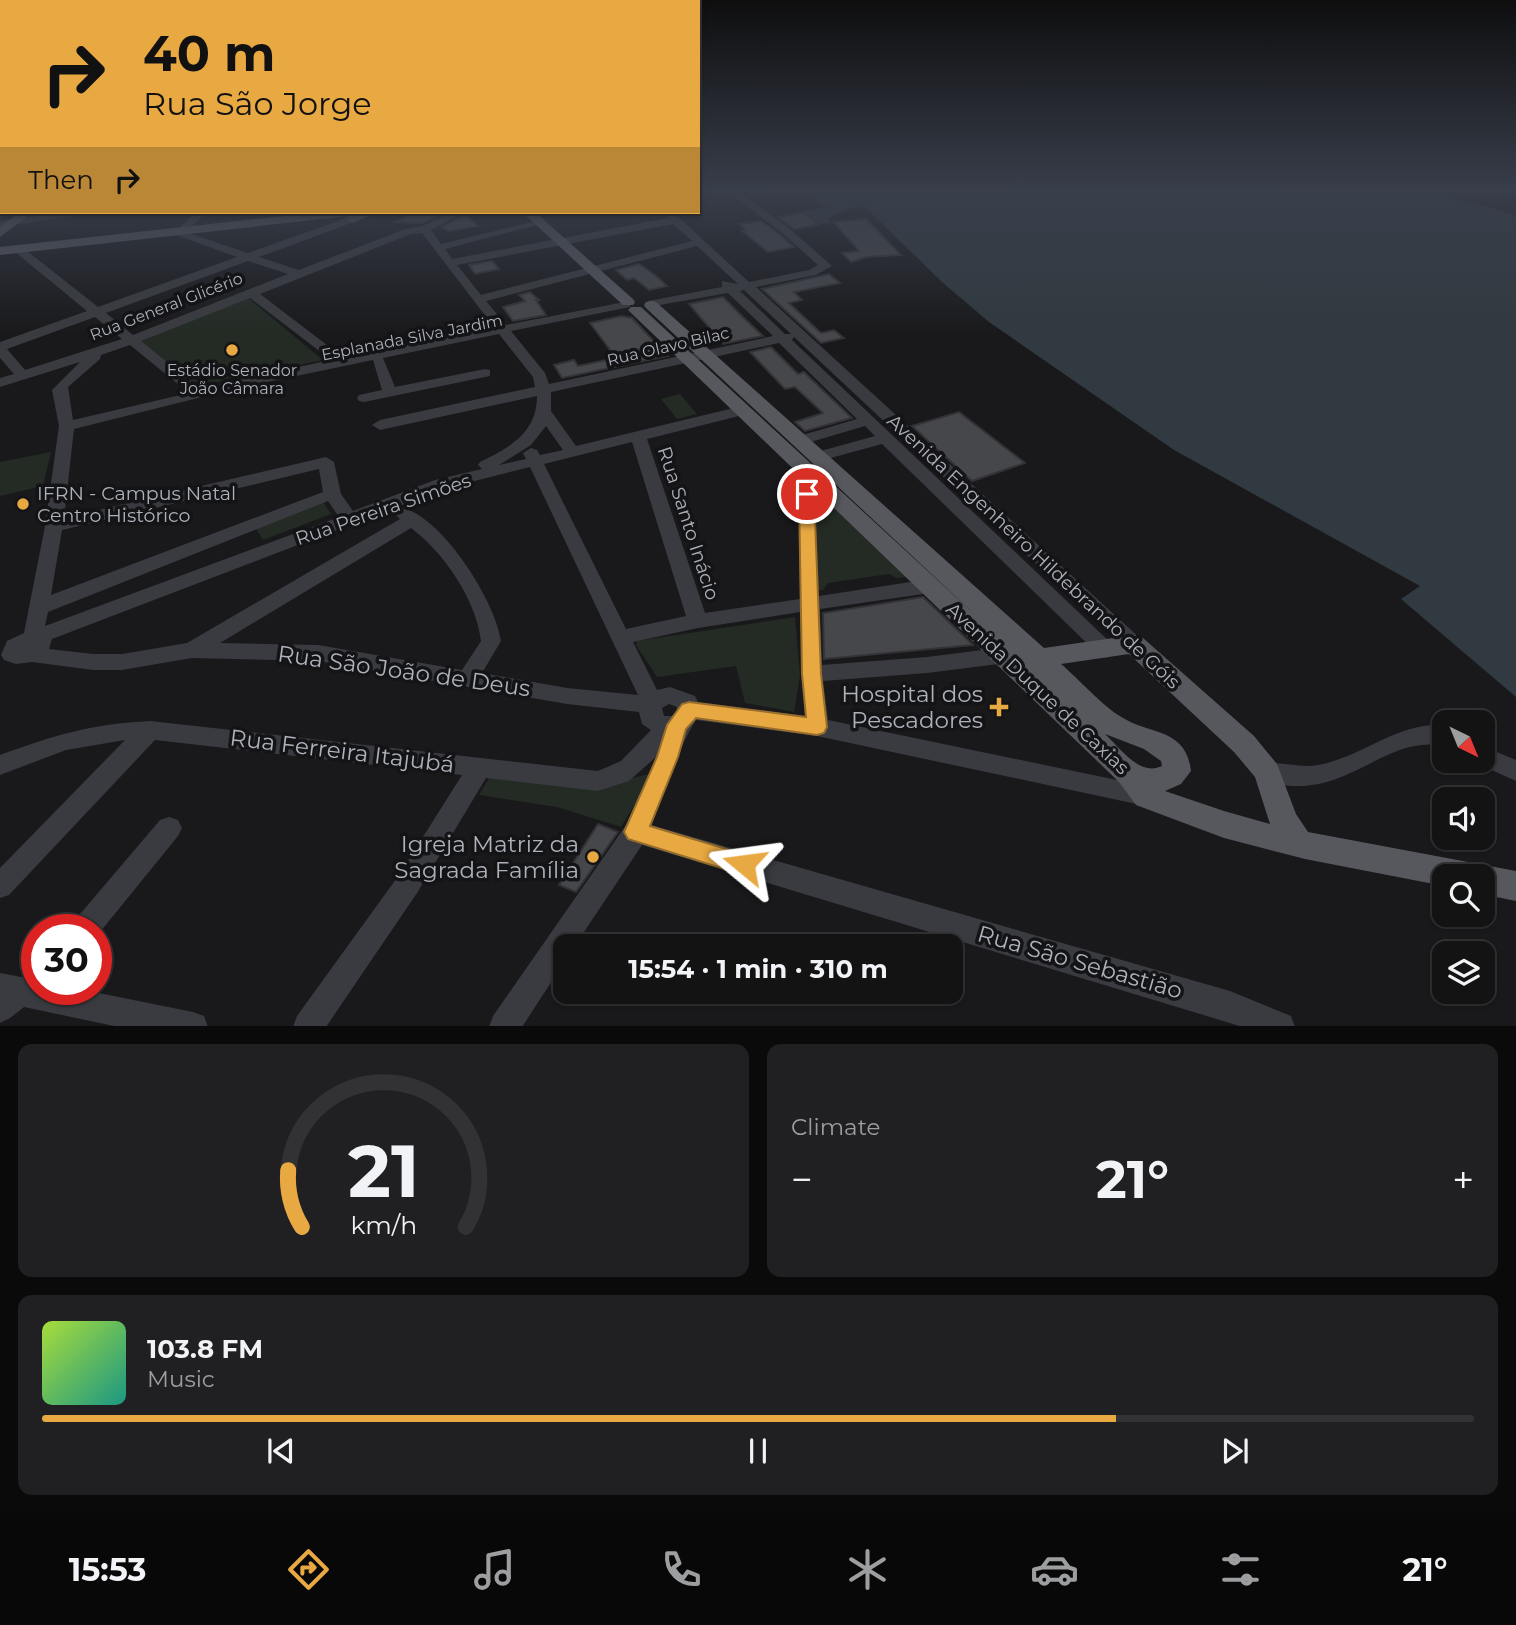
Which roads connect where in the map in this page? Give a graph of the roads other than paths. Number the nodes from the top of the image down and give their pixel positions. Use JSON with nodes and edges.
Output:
{"nodes":[{"id":1,"x":116,"y":238,"type":"edge"},
{"id":2,"x":195,"y":238,"type":"edge"},
{"id":3,"x":294,"y":238,"type":"edge"},
{"id":4,"x":391,"y":238,"type":"edge"},
{"id":5,"x":431,"y":238,"type":"edge"},
{"id":6,"x":465,"y":238,"type":"edge"},
{"id":7,"x":557,"y":238,"type":"edge"},
{"id":8,"x":574,"y":238,"type":"edge"},
{"id":9,"x":585,"y":238,"type":"edge"},
{"id":10,"x":695,"y":238,"type":"edge"},
{"id":11,"x":794,"y":238,"type":"edge"},
{"id":12,"x":577,"y":240,"type":"junction"},
{"id":13,"x":699,"y":242,"type":"junction"},
{"id":14,"x":561,"y":243,"type":"junction"},
{"id":15,"x":438,"y":247,"type":"junction"},
{"id":16,"x":18,"y":249,"type":"junction"},
{"id":17,"x":0,"y":251,"type":"edge"},
{"id":18,"x":247,"y":257,"type":"junction"},
{"id":19,"x":449,"y":263,"type":"junction"},
{"id":20,"x":607,"y":267,"type":"junction"},
{"id":21,"x":591,"y":271,"type":"junction"},
{"id":22,"x":299,"y":274,"type":"junction"},
{"id":23,"x":736,"y":285,"type":"junction"},
{"id":24,"x":251,"y":293,"type":"junction"},
{"id":25,"x":478,"y":299,"type":"junction"},
{"id":26,"x":639,"y":304,"type":"junction"},
{"id":27,"x":94,"y":312,"type":"junction"},
{"id":28,"x":506,"y":332,"type":"junction"},
{"id":29,"x":805,"y":339,"type":"junction"},
{"id":30,"x":130,"y":341,"type":"junction"},
{"id":31,"x":785,"y":343,"type":"junction"},
{"id":32,"x":0,"y":349,"type":"edge"},
{"id":33,"x":101,"y":351,"type":"junction"},
{"id":34,"x":405,"y":352,"type":"junction"},
{"id":35,"x":697,"y":358,"type":"junction"},
{"id":36,"x":340,"y":361,"type":"junction"},
{"id":37,"x":379,"y":361,"type":"junction"},
{"id":38,"x":485,"y":373,"type":"dead end"},
{"id":39,"x":23,"y":376,"type":"junction"},
{"id":40,"x":0,"y":383,"type":"edge"},
{"id":41,"x":544,"y":392,"type":"junction"},
{"id":42,"x":390,"y":393,"type":"junction"},
{"id":43,"x":200,"y":395,"type":"junction"},
{"id":44,"x":865,"y":396,"type":"junction"},
{"id":45,"x":364,"y":398,"type":"dead end"},
{"id":46,"x":844,"y":401,"type":"junction"},
{"id":47,"x":543,"y":411,"type":"junction"},
{"id":48,"x":742,"y":411,"type":"junction"},
{"id":49,"x":380,"y":425,"type":"dead end"},
{"id":50,"x":67,"y":426,"type":"junction"},
{"id":51,"x":883,"y":430,"type":"junction"},
{"id":52,"x":639,"y":438,"type":"junction"},
{"id":53,"x":798,"y":441,"type":"junction"},
{"id":54,"x":527,"y":443,"type":"junction"},
{"id":55,"x":573,"y":453,"type":"junction"},
{"id":56,"x":534,"y":462,"type":"junction"},
{"id":57,"x":811,"y":464,"type":"junction"},
{"id":58,"x":441,"y":484,"type":"junction"},
{"id":59,"x":332,"y":494,"type":"junction"},
{"id":60,"x":390,"y":503,"type":"junction"},
{"id":61,"x":989,"y":510,"type":"junction"},
{"id":62,"x":967,"y":517,"type":"junction"},
{"id":63,"x":348,"y":519,"type":"junction"},
{"id":64,"x":412,"y":520,"type":"junction"},
{"id":65,"x":54,"y":526,"type":"junction"},
{"id":66,"x":930,"y":586,"type":"junction"},
{"id":67,"x":810,"y":606,"type":"junction"},
{"id":68,"x":38,"y":611,"type":"junction"},
{"id":69,"x":698,"y":621,"type":"junction"},
{"id":70,"x":621,"y":637,"type":"junction"},
{"id":71,"x":1134,"y":645,"type":"junction"},
{"id":72,"x":21,"y":648,"type":"edge"},
{"id":73,"x":192,"y":650,"type":"junction"},
{"id":74,"x":1106,"y":650,"type":"junction"},
{"id":75,"x":1033,"y":654,"type":"junction"},
{"id":76,"x":1004,"y":656,"type":"junction"},
{"id":77,"x":812,"y":674,"type":"junction"},
{"id":78,"x":468,"y":678,"type":"junction"},
{"id":79,"x":652,"y":704,"type":"junction"},
{"id":80,"x":678,"y":721,"type":"junction"},
{"id":81,"x":817,"y":727,"type":"junction"},
{"id":82,"x":150,"y":730,"type":"junction"},
{"id":83,"x":1432,"y":734,"type":"edge"},
{"id":84,"x":1495,"y":761,"type":"edge"},
{"id":85,"x":0,"y":765,"type":"edge"},
{"id":86,"x":479,"y":768,"type":"junction"},
{"id":87,"x":1516,"y":771,"type":"edge"},
{"id":88,"x":1267,"y":772,"type":"junction"},
{"id":89,"x":1137,"y":785,"type":"junction"},
{"id":90,"x":169,"y":828,"type":"dead end"},
{"id":91,"x":636,"y":832,"type":"junction"},
{"id":92,"x":1298,"y":843,"type":"junction"},
{"id":93,"x":1432,"y":870,"type":"edge"},
{"id":94,"x":1495,"y":882,"type":"edge"},
{"id":95,"x":1516,"y":886,"type":"edge"},
{"id":96,"x":0,"y":887,"type":"edge"},
{"id":97,"x":97,"y":914,"type":"edge"},
{"id":98,"x":17,"y":993,"type":"edge"},
{"id":99,"x":144,"y":1022,"type":"edge"},
{"id":100,"x":183,"y":1026,"type":"edge"},
{"id":101,"x":309,"y":1026,"type":"edge"},
{"id":102,"x":505,"y":1026,"type":"edge"},
{"id":103,"x":1278,"y":1026,"type":"edge"}],
"edges":[{"from":1,"to":16,"type":"main road"},
{"from":2,"to":18,"type":"street"},
{"from":3,"to":18,"type":"street"},
{"from":4,"to":22,"type":"street","name":"Rua General Glicério"},
{"from":5,"to":15,"type":"street"},
{"from":6,"to":15,"type":"street"},
{"from":7,"to":14,"type":"main road","name":"Avenida Duque de Caxias"},
{"from":8,"to":12,"type":"main road","name":"Avenida Duque de Caxias"},
{"from":9,"to":12,"type":"street"},
{"from":10,"to":13,"type":"street"},
{"from":11,"to":23,"type":"street","name":"Esplanada Silva Jardim"},
{"from":12,"to":14,"type":"street"},
{"from":12,"to":20,"type":"main road","name":"Avenida Duque de Caxias"},
{"from":13,"to":20,"type":"street"},
{"from":13,"to":23,"type":"street"},
{"from":14,"to":19,"type":"street"},
{"from":14,"to":21,"type":"main road","name":"Avenida Duque de Caxias"},
{"from":15,"to":19,"type":"street"},
{"from":16,"to":17,"type":"main road"},
{"from":16,"to":27,"type":"street"},
{"from":18,"to":22,"type":"street"},
{"from":18,"to":27,"type":"street"},
{"from":19,"to":25,"type":"street"},
{"from":20,"to":21,"type":"street"},
{"from":20,"to":26,"type":"main road","name":"Avenida Duque de Caxias"},
{"from":21,"to":25,"type":"street"},
{"from":21,"to":26,"type":"main road","name":"Avenida Duque de Caxias"},
{"from":22,"to":24,"type":"street","name":"Rua General Glicério"},
{"from":23,"to":26,"type":"street","name":"Esplanada Silva Jardim"},
{"from":23,"to":29,"type":"street","name":"Avenida Engenheiro Hildebrando de Góis"},
{"from":23,"to":31,"type":"street","name":"Avenida Engenheiro Hildebrando de Góis"},
{"from":24,"to":30,"type":"street","name":"Rua General Glicério"},
{"from":24,"to":36,"type":"street"},
{"from":25,"to":28,"type":"street"},
{"from":26,"to":28,"type":"street","name":"Esplanada Silva Jardim"},
{"from":26,"to":35,"type":"main road","name":"Avenida Duque de Caxias"},
{"from":27,"to":30,"type":"street"},
{"from":27,"to":32,"type":"street"},
{"from":28,"to":34,"type":"street","name":"Esplanada Silva Jardim"},
{"from":28,"to":41,"type":"street"},
{"from":29,"to":31,"type":"street","name":"Rua Olavo Bilac"},
{"from":29,"to":44,"type":"street","name":"Avenida Engenheiro Hildebrando de Góis"},
{"from":30,"to":33,"type":"street","name":"Rua General Glicério"},
{"from":30,"to":43,"type":"street"},
{"from":31,"to":35,"type":"street","name":"Rua Olavo Bilac"},
{"from":31,"to":46,"type":"street","name":"Avenida Engenheiro Hildebrando de Góis"},
{"from":32,"to":39,"type":"street"},
{"from":33,"to":39,"type":"street","name":"Rua General Glicério"},
{"from":33,"to":50,"type":"street"},
{"from":34,"to":36,"type":"street","name":"Esplanada Silva Jardim"},
{"from":34,"to":37,"type":"street","name":"Esplanada Silva Jardim"},
{"from":35,"to":41,"type":"street","name":"Rua Olavo Bilac"},
{"from":35,"to":48,"type":"main road","name":"Avenida Duque de Caxias"},
{"from":35,"to":53,"type":"main road","name":"Avenida Duque de Caxias"},
{"from":36,"to":43,"type":"street","name":"Esplanada Silva Jardim"},
{"from":37,"to":42,"type":"street"},
{"from":37,"to":43,"type":"street","name":"Esplanada Silva Jardim"},
{"from":38,"to":42,"type":"street"},
{"from":39,"to":40,"type":"street","name":"Rua General Glicério"},
{"from":41,"to":47,"type":"street"},
{"from":41,"to":49,"type":"street","name":"Rua Olavo Bilac"},
{"from":42,"to":45,"type":"street"},
{"from":43,"to":50,"type":"street","name":"Esplanada Silva Jardim"},
{"from":44,"to":46,"type":"street"},
{"from":44,"to":51,"type":"street","name":"Avenida Engenheiro Hildebrando de Góis"},
{"from":46,"to":51,"type":"street","name":"Avenida Engenheiro Hildebrando de Góis"},
{"from":47,"to":54,"type":"street"},
{"from":47,"to":55,"type":"street"},
{"from":48,"to":52,"type":"street","name":"Rua Pereira Simões"},
{"from":48,"to":57,"type":"main road","name":"Avenida Duque de Caxias"},
{"from":50,"to":65,"type":"street"},
{"from":51,"to":53,"type":"street"},
{"from":51,"to":57,"type":"street"},
{"from":51,"to":61,"type":"street","name":"Avenida Engenheiro Hildebrando de Góis"},
{"from":51,"to":62,"type":"street","name":"Avenida Engenheiro Hildebrando de Góis"},
{"from":52,"to":55,"type":"street","name":"Rua Pereira Simões"},
{"from":52,"to":69,"type":"street","name":"Rua Santo Inácio"},
{"from":53,"to":57,"type":"main road","name":"Avenida Duque de Caxias"},
{"from":54,"to":56,"type":"street"},
{"from":54,"to":58,"type":"street"},
{"from":55,"to":56,"type":"street","name":"Rua Pereira Simões"},
{"from":56,"to":58,"type":"street","name":"Rua Pereira Simões"},
{"from":56,"to":70,"type":"street"},
{"from":57,"to":66,"type":"main road","name":"Avenida Duque de Caxias"},
{"from":57,"to":67,"type":"street"},
{"from":57,"to":75,"type":"main road","name":"Avenida Duque de Caxias"},
{"from":58,"to":60,"type":"street","name":"Rua Pereira Simões"},
{"from":59,"to":63,"type":"street"},
{"from":59,"to":65,"type":"street"},
{"from":59,"to":68,"type":"street"},
{"from":60,"to":63,"type":"street","name":"Rua Pereira Simões"},
{"from":60,"to":64,"type":"street"},
{"from":61,"to":62,"type":"street"},
{"from":61,"to":71,"type":"street","name":"Avenida Engenheiro Hildebrando de Góis"},
{"from":62,"to":74,"type":"street","name":"Avenida Engenheiro Hildebrando de Góis"},
{"from":63,"to":72,"type":"street","name":"Rua Pereira Simões"},
{"from":64,"to":73,"type":"street"},
{"from":64,"to":78,"type":"street"},
{"from":65,"to":68,"type":"street"},
{"from":66,"to":67,"type":"street"},
{"from":66,"to":76,"type":"main road","name":"Avenida Duque de Caxias"},
{"from":67,"to":69,"type":"street"},
{"from":67,"to":77,"type":"street"},
{"from":68,"to":72,"type":"street"},
{"from":69,"to":70,"type":"street"},
{"from":70,"to":79,"type":"street"},
{"from":71,"to":74,"type":"main road"},
{"from":71,"to":88,"type":"main road","name":"Avenida Engenheiro Hildebrando de Góis"},
{"from":72,"to":73,"type":"street","name":"Rua São João de Deus"},
{"from":73,"to":78,"type":"street","name":"Rua São João de Deus"},
{"from":74,"to":75,"type":"main road"},
{"from":75,"to":76,"type":"street"},
{"from":75,"to":89,"type":"main road","name":"Avenida Duque de Caxias"},
{"from":76,"to":77,"type":"street"},
{"from":76,"to":89,"type":"main road","name":"Avenida Duque de Caxias"},
{"from":77,"to":81,"type":"street"},
{"from":78,"to":79,"type":"street","name":"Rua São João de Deus"},
{"from":79,"to":80,"type":"street"},
{"from":79,"to":80,"type":"street","name":"Rua São João de Deus"},
{"from":80,"to":81,"type":"street"},
{"from":80,"to":86,"type":"street","name":"Rua Ferreira Itajubá"},
{"from":80,"to":91,"type":"street"},
{"from":81,"to":89,"type":"street"},
{"from":82,"to":85,"type":"street","name":"Rua Ferreira Itajubá"},
{"from":82,"to":86,"type":"street","name":"Rua Ferreira Itajubá"},
{"from":82,"to":96,"type":"street"},
{"from":83,"to":88,"type":"street"},
{"from":84,"to":87,"type":"street"},
{"from":86,"to":101,"type":"street"},
{"from":88,"to":92,"type":"main road","name":"Avenida Engenheiro Hildebrando de Góis"},
{"from":89,"to":92,"type":"main road"},
{"from":90,"to":97,"type":"street"},
{"from":91,"to":102,"type":"street"},
{"from":91,"to":103,"type":"street","name":"Rua São Sebastião"},
{"from":92,"to":93,"type":"main road"},
{"from":94,"to":95,"type":"main road"},
{"from":98,"to":99,"type":"street"},
{"from":99,"to":100,"type":"street"}]}
